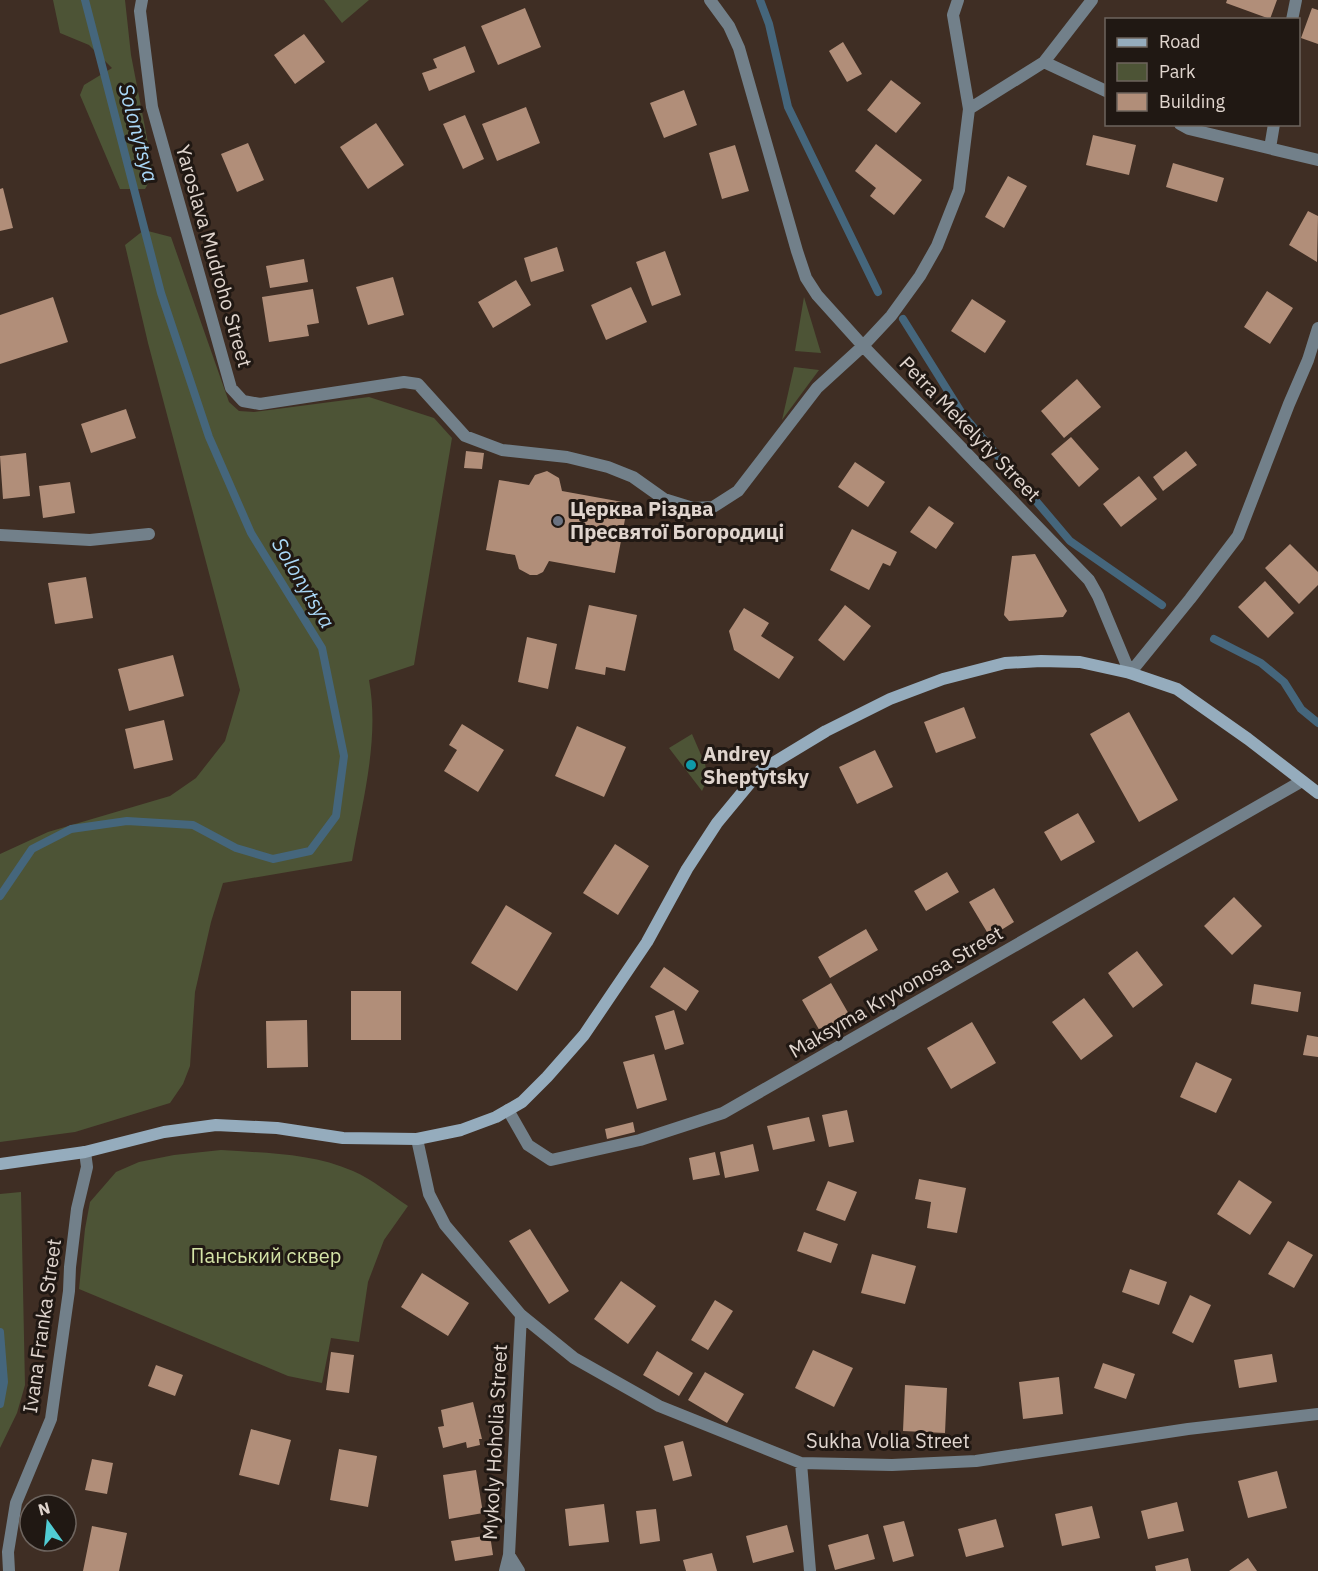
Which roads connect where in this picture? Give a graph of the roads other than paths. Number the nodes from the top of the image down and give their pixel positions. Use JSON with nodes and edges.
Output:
{"nodes":[{"id":1,"x":142,"y":0,"type":"edge"},
{"id":2,"x":710,"y":0,"type":"edge"},
{"id":3,"x":957,"y":0,"type":"edge"},
{"id":4,"x":1092,"y":0,"type":"edge"},
{"id":5,"x":1296,"y":0,"type":"edge"},
{"id":6,"x":1292,"y":18,"type":"edge"},
{"id":7,"x":1044,"y":62,"type":"junction"},
{"id":8,"x":1105,"y":89,"type":"edge"},
{"id":9,"x":969,"y":110,"type":"junction"},
{"id":10,"x":1184,"y":126,"type":"edge"},
{"id":11,"x":1274,"y":126,"type":"edge"},
{"id":12,"x":1270,"y":148,"type":"junction"},
{"id":13,"x":1318,"y":160,"type":"edge"},
{"id":14,"x":1318,"y":328,"type":"edge"},
{"id":15,"x":863,"y":346,"type":"junction"},
{"id":16,"x":1313,"y":362,"type":"edge"},
{"id":17,"x":148,"y":534,"type":"dead end"},
{"id":18,"x":0,"y":535,"type":"edge"},
{"id":19,"x":1130,"y":672,"type":"junction"},
{"id":20,"x":1302,"y":781,"type":"junction"},
{"id":21,"x":1318,"y":793,"type":"edge"},
{"id":22,"x":508,"y":1110,"type":"junction"},
{"id":23,"x":417,"y":1139,"type":"junction"},
{"id":24,"x":85,"y":1152,"type":"junction"},
{"id":25,"x":0,"y":1164,"type":"edge"},
{"id":26,"x":521,"y":1315,"type":"junction"},
{"id":27,"x":1318,"y":1414,"type":"edge"},
{"id":28,"x":801,"y":1463,"type":"junction"},
{"id":29,"x":509,"y":1555,"type":"junction"},
{"id":30,"x":9,"y":1571,"type":"edge"},
{"id":31,"x":505,"y":1571,"type":"edge"},
{"id":32,"x":519,"y":1571,"type":"edge"},
{"id":33,"x":810,"y":1571,"type":"edge"}],
"edges":[{"from":1,"to":15,"type":"street","name":"Yaroslava Mudroho Street"},
{"from":2,"to":15,"type":"street","name":"Petra Mekelyty Street"},
{"from":3,"to":9,"type":"street"},
{"from":4,"to":7,"type":"street"},
{"from":5,"to":6,"type":"street"},
{"from":7,"to":8,"type":"street"},
{"from":7,"to":9,"type":"street"},
{"from":9,"to":15,"type":"street"},
{"from":10,"to":12,"type":"street"},
{"from":11,"to":12,"type":"street"},
{"from":12,"to":13,"type":"street"},
{"from":14,"to":16,"type":"street"},
{"from":15,"to":19,"type":"street","name":"Petra Mekelyty Street"},
{"from":16,"to":19,"type":"street"},
{"from":17,"to":18,"type":"street"},
{"from":19,"to":20,"type":"street"},
{"from":19,"to":22,"type":"street"},
{"from":20,"to":21,"type":"street"},
{"from":20,"to":22,"type":"street","name":"Maksyma Kryvonosa Street"},
{"from":22,"to":23,"type":"street"},
{"from":23,"to":24,"type":"street"},
{"from":23,"to":26,"type":"street","name":"Sukha Volia Street"},
{"from":24,"to":25,"type":"street"},
{"from":24,"to":30,"type":"street","name":"Ivana Franka Street"},
{"from":26,"to":28,"type":"street","name":"Sukha Volia Street"},
{"from":26,"to":29,"type":"street","name":"Mykoly Hoholia Street"},
{"from":27,"to":28,"type":"street","name":"Sukha Volia Street"},
{"from":28,"to":33,"type":"street"},
{"from":29,"to":31,"type":"street","name":"Mykoly Hoholia Street"},
{"from":29,"to":32,"type":"street"}]}
